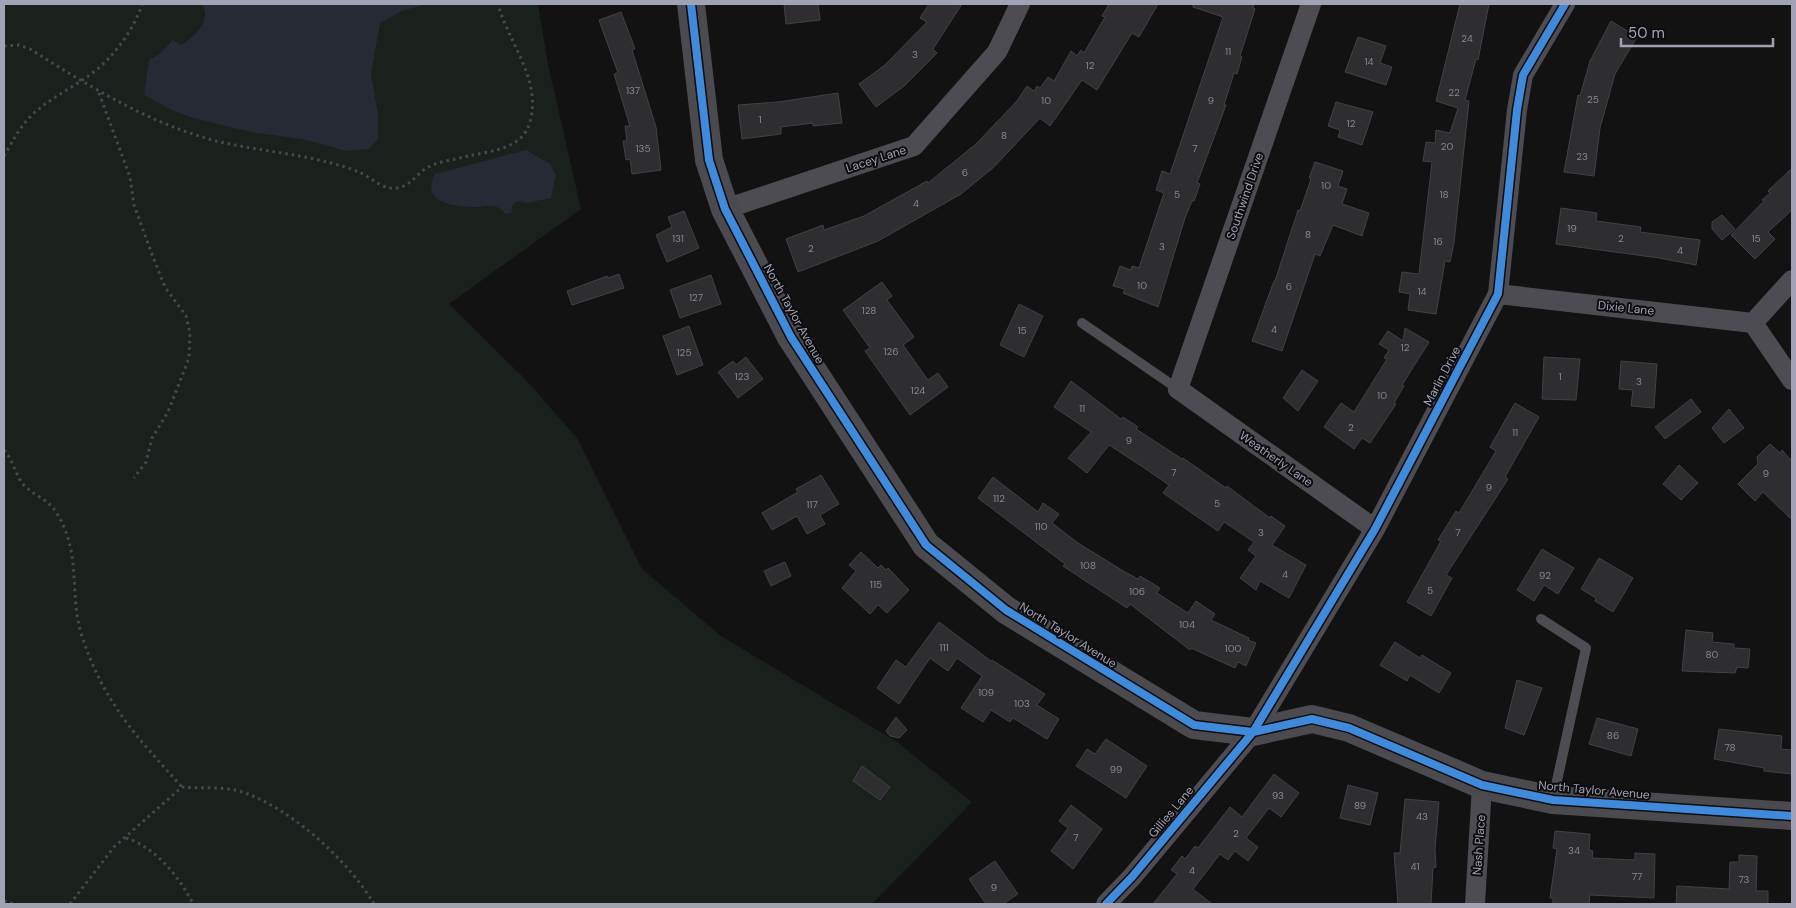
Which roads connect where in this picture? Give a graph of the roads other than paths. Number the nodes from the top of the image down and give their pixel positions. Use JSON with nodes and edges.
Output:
{"nodes":[{"id":1,"x":691,"y":4,"type":"edge"},
{"id":2,"x":1020,"y":4,"type":"edge"},
{"id":3,"x":1311,"y":4,"type":"edge"},
{"id":4,"x":1565,"y":4,"type":"edge"},
{"id":5,"x":725,"y":209,"type":"junction"},
{"id":6,"x":1792,"y":280,"type":"edge"},
{"id":7,"x":1498,"y":294,"type":"junction"},
{"id":8,"x":1082,"y":323,"type":"dead end"},
{"id":9,"x":1754,"y":323,"type":"junction"},
{"id":10,"x":1792,"y":380,"type":"edge"},
{"id":11,"x":1178,"y":389,"type":"junction"},
{"id":12,"x":1375,"y":529,"type":"junction"},
{"id":13,"x":1541,"y":619,"type":"dead end"},
{"id":14,"x":1253,"y":732,"type":"junction"},
{"id":15,"x":1482,"y":785,"type":"junction"},
{"id":16,"x":1553,"y":800,"type":"junction"},
{"id":17,"x":1792,"y":816,"type":"edge"},
{"id":18,"x":1106,"y":904,"type":"edge"},
{"id":19,"x":1475,"y":904,"type":"edge"}],
"edges":[{"from":1,"to":5,"type":"street","name":"North Taylor Avenue"},
{"from":2,"to":5,"type":"street","name":"Lacey Lane"},
{"from":3,"to":11,"type":"street","name":"Southwind Drive"},
{"from":4,"to":7,"type":"street","name":"Marlin Drive"},
{"from":5,"to":14,"type":"street","name":"North Taylor Avenue"},
{"from":6,"to":9,"type":"street"},
{"from":7,"to":9,"type":"street","name":"Dixie Lane"},
{"from":7,"to":12,"type":"street","name":"Marlin Drive"},
{"from":8,"to":11,"type":"lane"},
{"from":9,"to":10,"type":"street"},
{"from":11,"to":12,"type":"street","name":"Weatherly Lane"},
{"from":12,"to":14,"type":"street","name":"Marlin Drive"},
{"from":13,"to":16,"type":"lane"},
{"from":14,"to":15,"type":"street","name":"North Taylor Avenue"},
{"from":14,"to":18,"type":"street","name":"Gillies Lane"},
{"from":15,"to":16,"type":"street","name":"North Taylor Avenue"},
{"from":15,"to":19,"type":"street","name":"Nash Place"},
{"from":16,"to":17,"type":"street","name":"North Taylor Avenue"}]}
